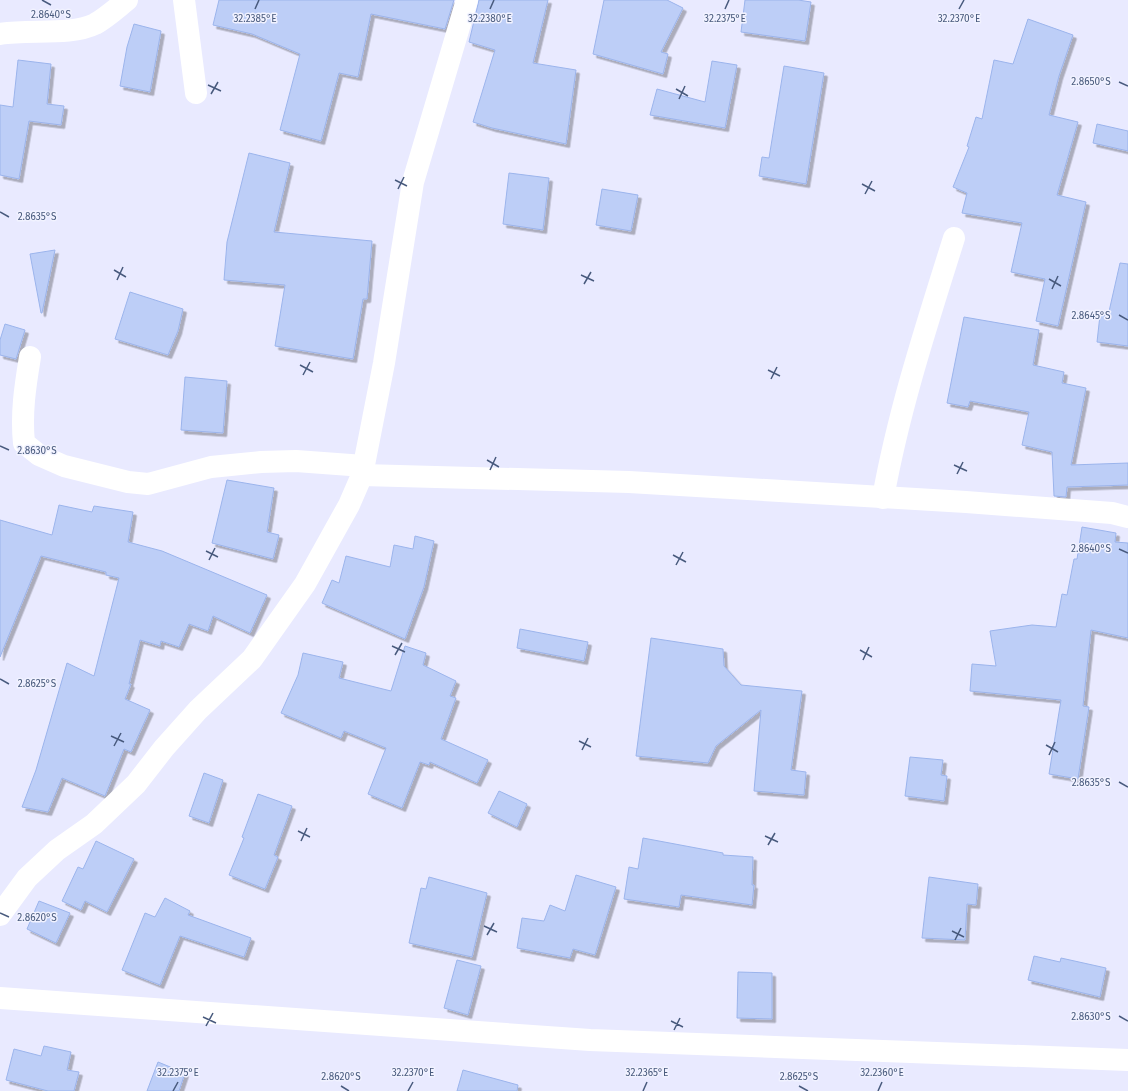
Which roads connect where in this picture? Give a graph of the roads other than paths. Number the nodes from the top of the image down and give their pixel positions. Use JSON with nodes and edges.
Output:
{"nodes":[{"id":1,"x":127,"y":0,"type":"edge"},
{"id":2,"x":184,"y":0,"type":"edge"},
{"id":3,"x":467,"y":0,"type":"edge"},
{"id":4,"x":0,"y":34,"type":"edge"},
{"id":5,"x":196,"y":93,"type":"dead end"},
{"id":6,"x":954,"y":238,"type":"dead end"},
{"id":7,"x":30,"y":357,"type":"dead end"},
{"id":8,"x":363,"y":470,"type":"junction"},
{"id":9,"x":882,"y":498,"type":"junction"},
{"id":10,"x":1128,"y":517,"type":"edge"},
{"id":11,"x":0,"y":915,"type":"edge"},
{"id":12,"x":0,"y":998,"type":"edge"},
{"id":13,"x":1128,"y":1060,"type":"edge"}],
"edges":[{"from":1,"to":4,"type":"street"},
{"from":2,"to":5,"type":"street"},
{"from":3,"to":8,"type":"street"},
{"from":6,"to":9,"type":"street"},
{"from":7,"to":8,"type":"street"},
{"from":8,"to":9,"type":"street"},
{"from":8,"to":11,"type":"street"},
{"from":9,"to":10,"type":"street"},
{"from":12,"to":13,"type":"street"}]}
